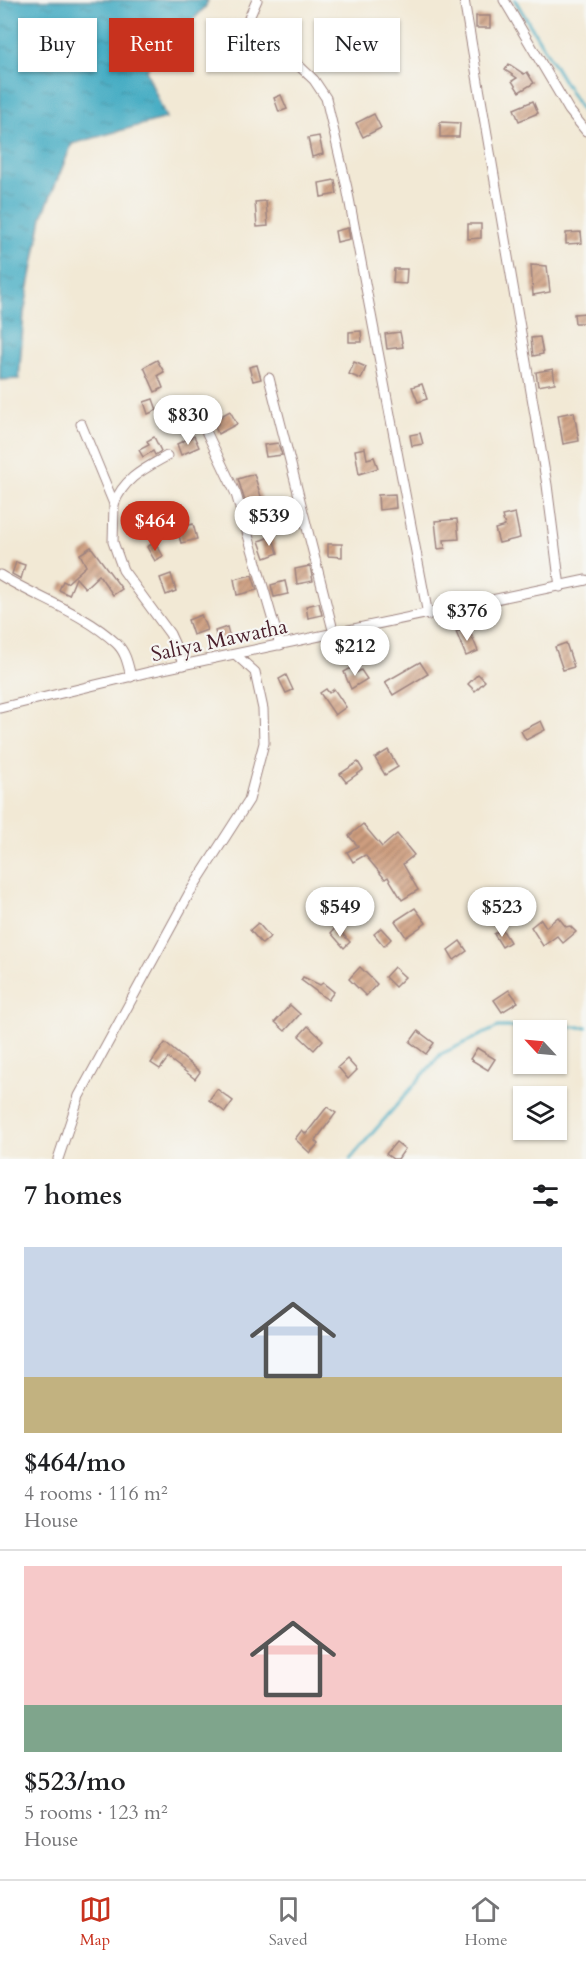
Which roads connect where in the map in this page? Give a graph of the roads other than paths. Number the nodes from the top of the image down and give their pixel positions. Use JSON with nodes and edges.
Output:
{"nodes":[{"id":1,"x":258,"y":0,"type":"edge"},
{"id":2,"x":464,"y":0,"type":"edge"},
{"id":3,"x":504,"y":0,"type":"edge"},
{"id":4,"x":586,"y":131,"type":"edge"},
{"id":5,"x":269,"y":378,"type":"dead end"},
{"id":6,"x":195,"y":408,"type":"dead end"},
{"id":7,"x":81,"y":424,"type":"dead end"},
{"id":8,"x":167,"y":456,"type":"dead end"},
{"id":9,"x":114,"y":504,"type":"junction"},
{"id":10,"x":0,"y":574,"type":"edge"},
{"id":11,"x":586,"y":580,"type":"edge"},
{"id":12,"x":560,"y":587,"type":"junction"},
{"id":13,"x":428,"y":615,"type":"junction"},
{"id":14,"x":334,"y":634,"type":"junction"},
{"id":15,"x":280,"y":645,"type":"junction"},
{"id":16,"x":236,"y":655,"type":"junction"},
{"id":17,"x":184,"y":665,"type":"junction"},
{"id":18,"x":131,"y":677,"type":"junction"},
{"id":19,"x":0,"y":708,"type":"edge"},
{"id":20,"x":58,"y":1159,"type":"edge"}],
"edges":[{"from":1,"to":13,"type":"street"},
{"from":2,"to":12,"type":"street"},
{"from":3,"to":4,"type":"street"},
{"from":5,"to":14,"type":"street"},
{"from":6,"to":15,"type":"street"},
{"from":7,"to":9,"type":"street"},
{"from":8,"to":9,"type":"street"},
{"from":9,"to":17,"type":"street"},
{"from":10,"to":18,"type":"street"},
{"from":11,"to":12,"type":"street","name":"Saliya Mawatha"},
{"from":12,"to":13,"type":"street","name":"Saliya Mawatha"},
{"from":13,"to":14,"type":"street","name":"Saliya Mawatha"},
{"from":14,"to":15,"type":"street","name":"Saliya Mawatha"},
{"from":15,"to":16,"type":"street","name":"Saliya Mawatha"},
{"from":16,"to":17,"type":"street","name":"Saliya Mawatha"},
{"from":16,"to":20,"type":"street"},
{"from":17,"to":18,"type":"street","name":"Saliya Mawatha"},
{"from":18,"to":19,"type":"street","name":"Saliya Mawatha"}]}
